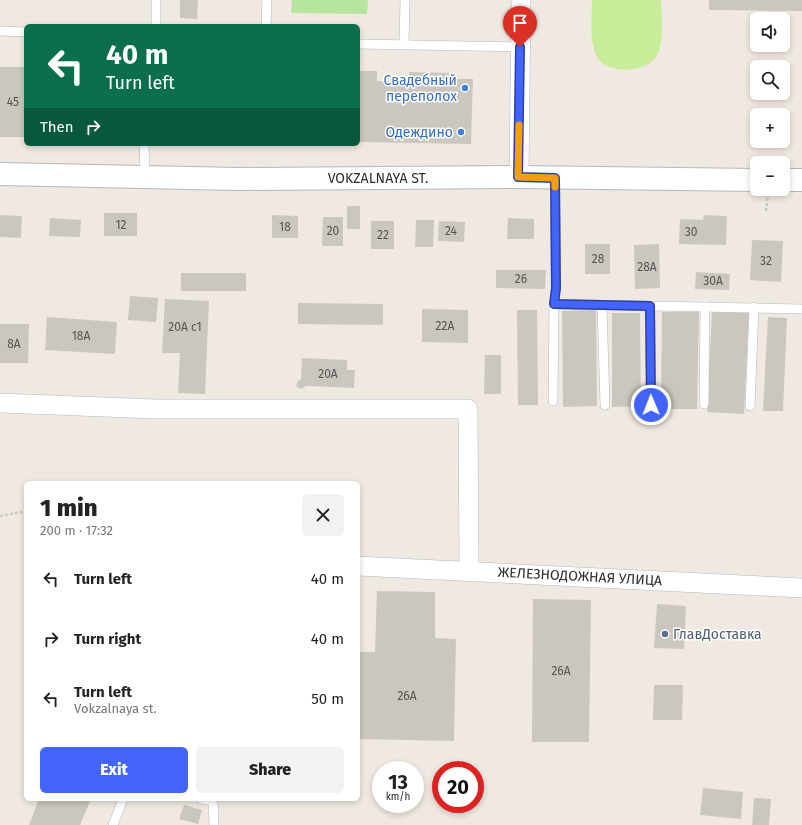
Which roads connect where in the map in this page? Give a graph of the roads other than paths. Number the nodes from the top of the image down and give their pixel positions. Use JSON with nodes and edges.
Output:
{"nodes":[{"id":1,"x":156,"y":0,"type":"edge"},
{"id":2,"x":267,"y":0,"type":"edge"},
{"id":3,"x":405,"y":0,"type":"edge"},
{"id":4,"x":521,"y":0,"type":"edge"},
{"id":5,"x":156,"y":24,"type":"edge"},
{"id":6,"x":266,"y":24,"type":"edge"},
{"id":7,"x":0,"y":31,"type":"edge"},
{"id":8,"x":24,"y":32,"type":"edge"},
{"id":9,"x":360,"y":44,"type":"edge"},
{"id":10,"x":404,"y":45,"type":"junction"},
{"id":11,"x":520,"y":47,"type":"junction"},
{"id":12,"x":144,"y":146,"type":"edge"},
{"id":13,"x":0,"y":174,"type":"edge"},
{"id":14,"x":144,"y":176,"type":"junction"},
{"id":15,"x":518,"y":177,"type":"junction"},
{"id":16,"x":555,"y":178,"type":"junction"},
{"id":17,"x":750,"y":180,"type":"edge"},
{"id":18,"x":790,"y":180,"type":"edge"},
{"id":19,"x":802,"y":180,"type":"edge"},
{"id":20,"x":554,"y":304,"type":"junction"},
{"id":21,"x":602,"y":305,"type":"junction"},
{"id":22,"x":650,"y":306,"type":"junction"},
{"id":23,"x":705,"y":307,"type":"junction"},
{"id":24,"x":754,"y":307,"type":"junction"},
{"id":25,"x":802,"y":308,"type":"edge"},
{"id":26,"x":553,"y":401,"type":"dead end"},
{"id":27,"x":0,"y":403,"type":"edge"},
{"id":28,"x":704,"y":404,"type":"dead end"},
{"id":29,"x":605,"y":405,"type":"dead end"},
{"id":30,"x":651,"y":405,"type":"dead end"},
{"id":31,"x":750,"y":406,"type":"dead end"},
{"id":32,"x":360,"y":566,"type":"edge"},
{"id":33,"x":469,"y":570,"type":"junction"},
{"id":34,"x":802,"y":588,"type":"edge"},
{"id":35,"x":122,"y":801,"type":"edge"},
{"id":36,"x":209,"y":801,"type":"edge"},
{"id":37,"x":113,"y":825,"type":"edge"},
{"id":38,"x":214,"y":825,"type":"edge"}],
"edges":[{"from":1,"to":5,"type":"lane"},
{"from":2,"to":6,"type":"lane"},
{"from":3,"to":10,"type":"lane"},
{"from":4,"to":11,"type":"street"},
{"from":7,"to":8,"type":"lane"},
{"from":9,"to":10,"type":"lane"},
{"from":10,"to":11,"type":"lane"},
{"from":11,"to":15,"type":"street"},
{"from":12,"to":14,"type":"lane"},
{"from":13,"to":14,"type":"main road","name":"VOKZALNAYA ST."},
{"from":14,"to":15,"type":"main road","name":"VOKZALNAYA ST."},
{"from":15,"to":16,"type":"main road","name":"VOKZALNAYA ST."},
{"from":16,"to":17,"type":"main road","name":"VOKZALNAYA ST."},
{"from":16,"to":20,"type":"lane"},
{"from":18,"to":19,"type":"main road"},
{"from":20,"to":21,"type":"lane"},
{"from":20,"to":26,"type":"lane"},
{"from":21,"to":22,"type":"lane"},
{"from":21,"to":29,"type":"lane"},
{"from":22,"to":23,"type":"lane"},
{"from":22,"to":30,"type":"lane"},
{"from":23,"to":24,"type":"lane"},
{"from":23,"to":28,"type":"lane"},
{"from":24,"to":25,"type":"lane"},
{"from":24,"to":31,"type":"lane"},
{"from":27,"to":33,"type":"street"},
{"from":32,"to":33,"type":"street","name":"ЖЕЛЕЗНОДОЖНАЯ УЛИЦА"},
{"from":33,"to":34,"type":"street","name":"ЖЕЛЕЗНОДОЖНАЯ УЛИЦА"},
{"from":35,"to":37,"type":"lane"},
{"from":36,"to":38,"type":"lane"}]}
